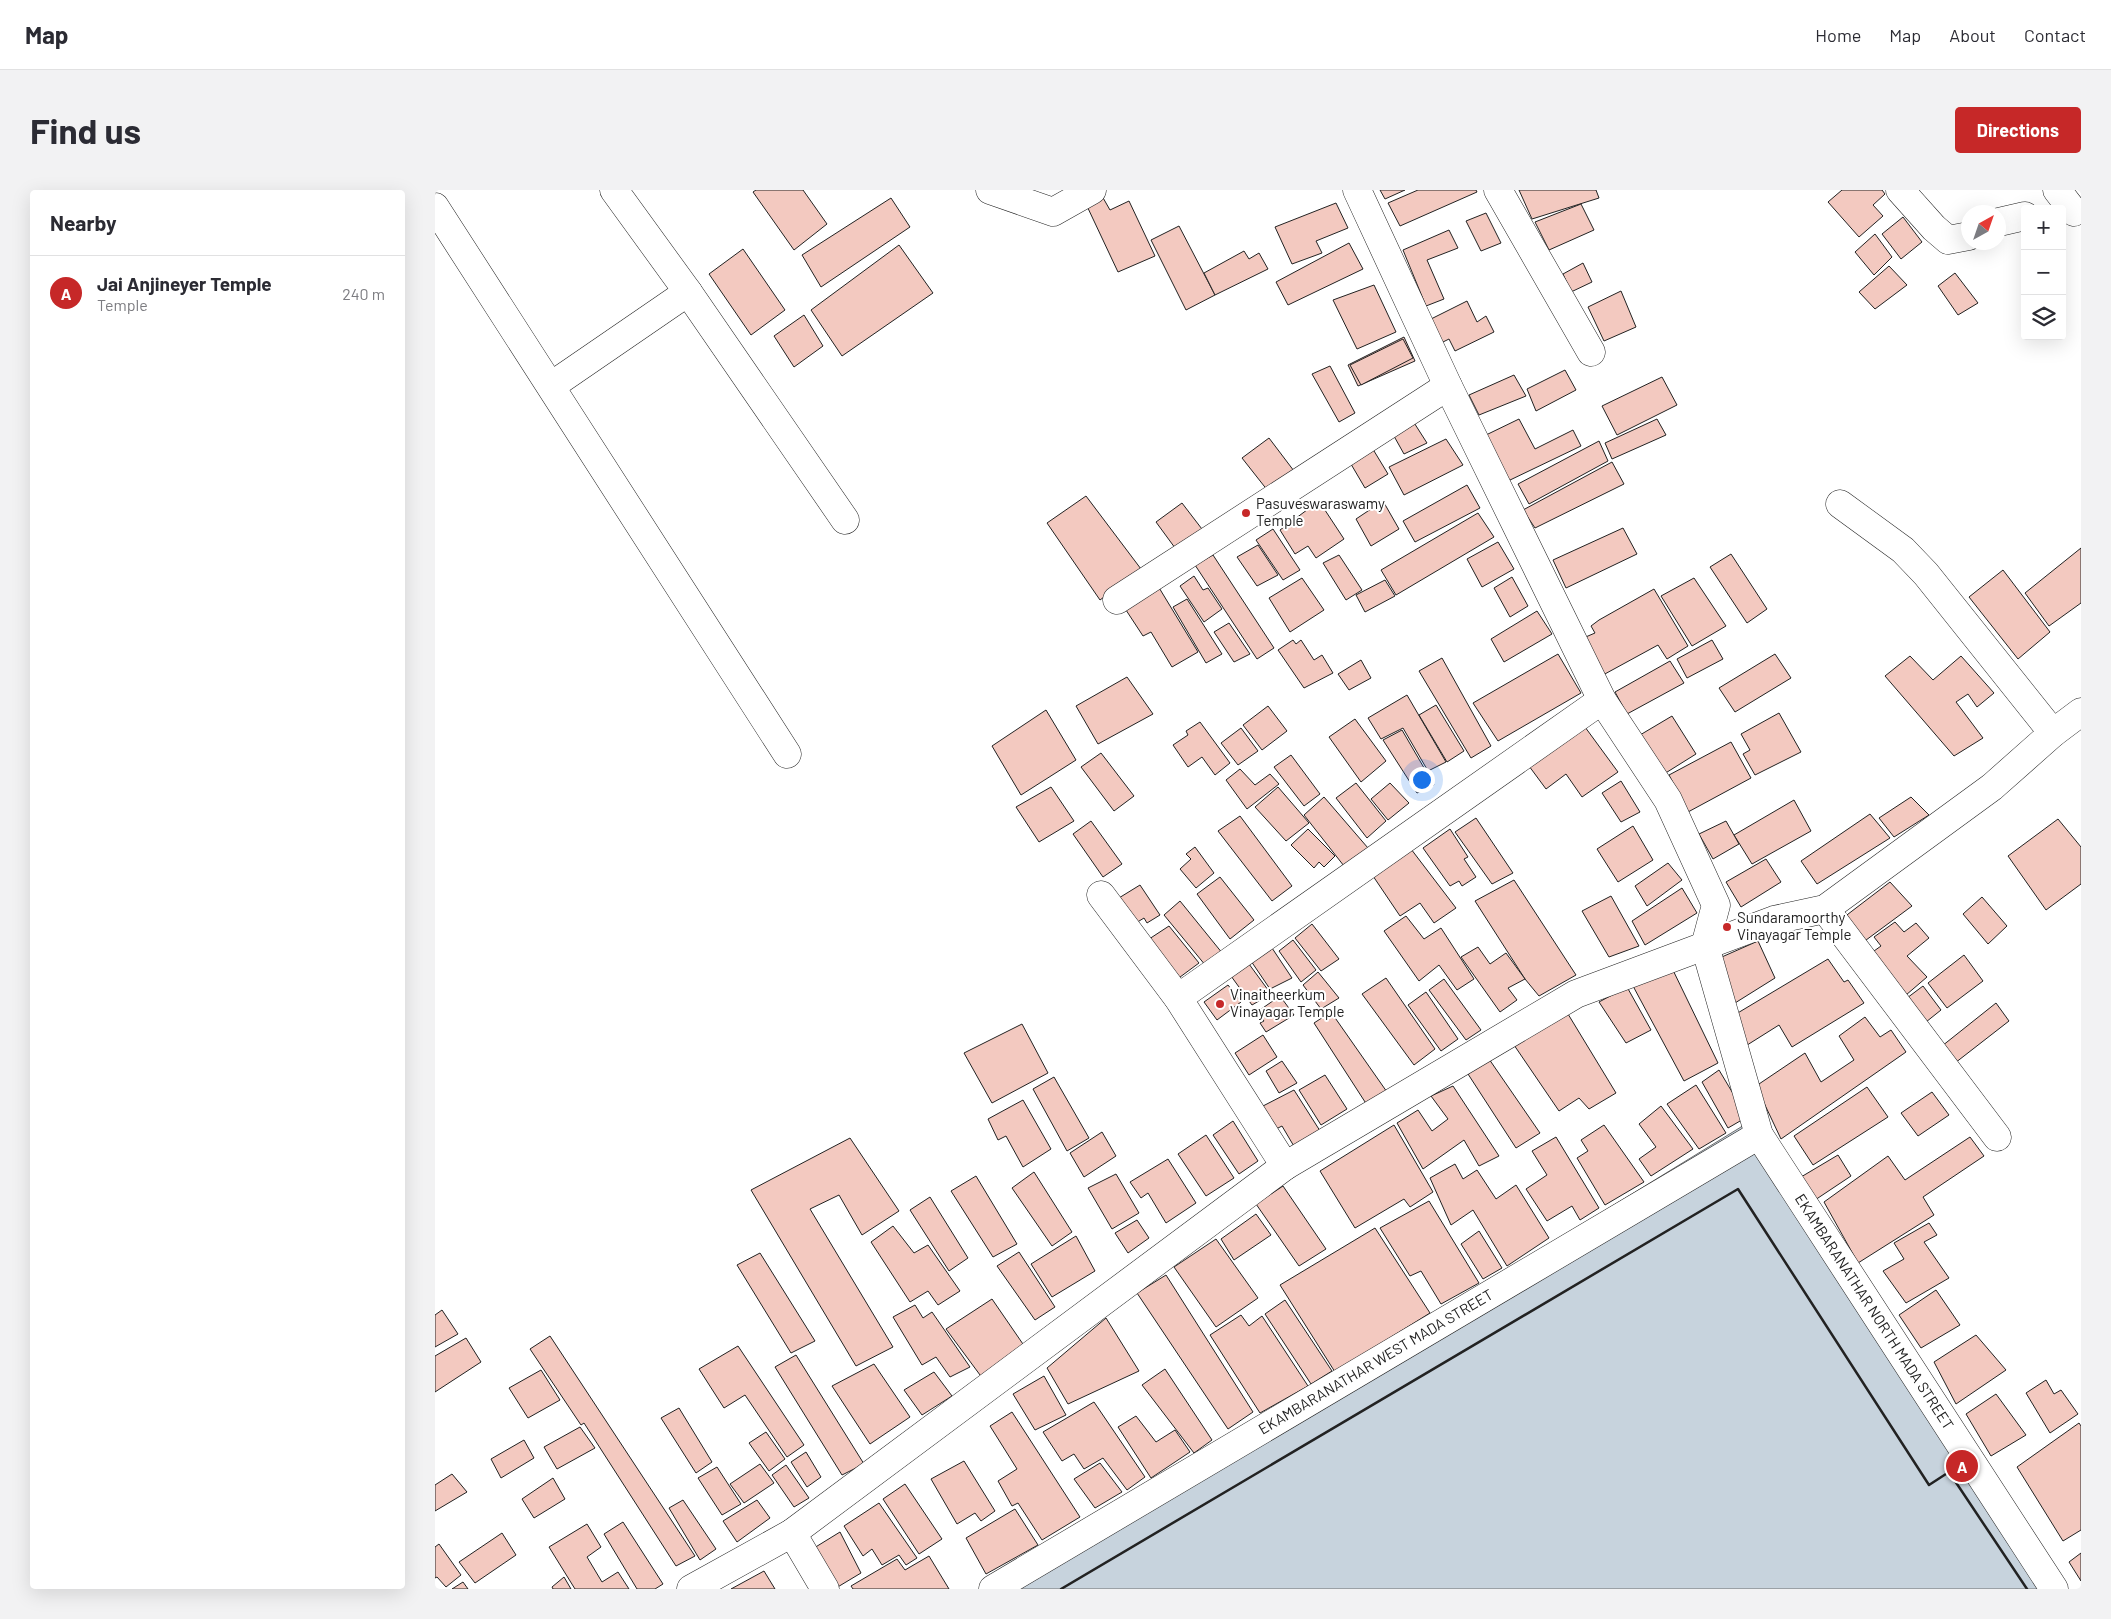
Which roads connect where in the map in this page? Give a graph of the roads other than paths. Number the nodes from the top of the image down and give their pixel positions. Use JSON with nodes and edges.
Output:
{"nodes":[{"id":1,"x":437,"y":190,"type":"edge"},
{"id":2,"x":614,"y":190,"type":"edge"},
{"id":3,"x":990,"y":190,"type":"edge"},
{"id":4,"x":1092,"y":190,"type":"edge"},
{"id":5,"x":1357,"y":190,"type":"edge"},
{"id":6,"x":1498,"y":190,"type":"edge"},
{"id":7,"x":1900,"y":190,"type":"edge"},
{"id":8,"x":2057,"y":190,"type":"edge"},
{"id":9,"x":435,"y":198,"type":"edge"},
{"id":10,"x":435,"y":207,"type":"edge"},
{"id":11,"x":2073,"y":216,"type":"edge"},
{"id":12,"x":2021,"y":217,"type":"edge"},
{"id":13,"x":2006,"y":220,"type":"edge"},
{"id":14,"x":1961,"y":238,"type":"edge"},
{"id":15,"x":687,"y":292,"type":"junction"},
{"id":16,"x":1591,"y":352,"type":"dead end"},
{"id":17,"x":551,"y":386,"type":"junction"},
{"id":18,"x":1448,"y":386,"type":"junction"},
{"id":19,"x":1839,"y":504,"type":"dead end"},
{"id":20,"x":845,"y":520,"type":"dead end"},
{"id":21,"x":1117,"y":600,"type":"dead end"},
{"id":22,"x":1602,"y":700,"type":"junction"},
{"id":23,"x":2081,"y":712,"type":"edge"},
{"id":24,"x":2053,"y":733,"type":"junction"},
{"id":25,"x":787,"y":754,"type":"dead end"},
{"id":26,"x":1101,"y":895,"type":"dead end"},
{"id":27,"x":1825,"y":909,"type":"junction"},
{"id":28,"x":1705,"y":946,"type":"junction"},
{"id":29,"x":1178,"y":998,"type":"junction"},
{"id":30,"x":1759,"y":1135,"type":"junction"},
{"id":31,"x":1997,"y":1137,"type":"dead end"},
{"id":32,"x":1285,"y":1166,"type":"junction"},
{"id":33,"x":792,"y":1533,"type":"junction"},
{"id":34,"x":691,"y":1589,"type":"edge"},
{"id":35,"x":825,"y":1589,"type":"edge"},
{"id":36,"x":993,"y":1589,"type":"edge"},
{"id":37,"x":2054,"y":1589,"type":"edge"}],
"edges":[{"from":1,"to":9,"type":"street"},
{"from":2,"to":15,"type":"street"},
{"from":3,"to":4,"type":"street"},
{"from":5,"to":18,"type":"street"},
{"from":6,"to":16,"type":"street"},
{"from":7,"to":14,"type":"street"},
{"from":8,"to":11,"type":"street"},
{"from":10,"to":17,"type":"street"},
{"from":12,"to":13,"type":"street"},
{"from":15,"to":17,"type":"street"},
{"from":15,"to":20,"type":"street"},
{"from":17,"to":25,"type":"street"},
{"from":18,"to":21,"type":"street"},
{"from":18,"to":22,"type":"street"},
{"from":19,"to":24,"type":"street"},
{"from":22,"to":28,"type":"street"},
{"from":22,"to":29,"type":"street"},
{"from":23,"to":24,"type":"street"},
{"from":24,"to":27,"type":"street"},
{"from":26,"to":29,"type":"street"},
{"from":27,"to":28,"type":"street"},
{"from":27,"to":31,"type":"street"},
{"from":28,"to":30,"type":"street","name":"EKAMBARANATHAR NORTH MADA STREET"},
{"from":28,"to":32,"type":"street"},
{"from":29,"to":32,"type":"street"},
{"from":30,"to":36,"type":"street","name":"EKAMBARANATHAR WEST MADA STREET"},
{"from":30,"to":37,"type":"street","name":"EKAMBARANATHAR NORTH MADA STREET"},
{"from":32,"to":33,"type":"street"},
{"from":33,"to":34,"type":"street"},
{"from":33,"to":35,"type":"street"}]}
